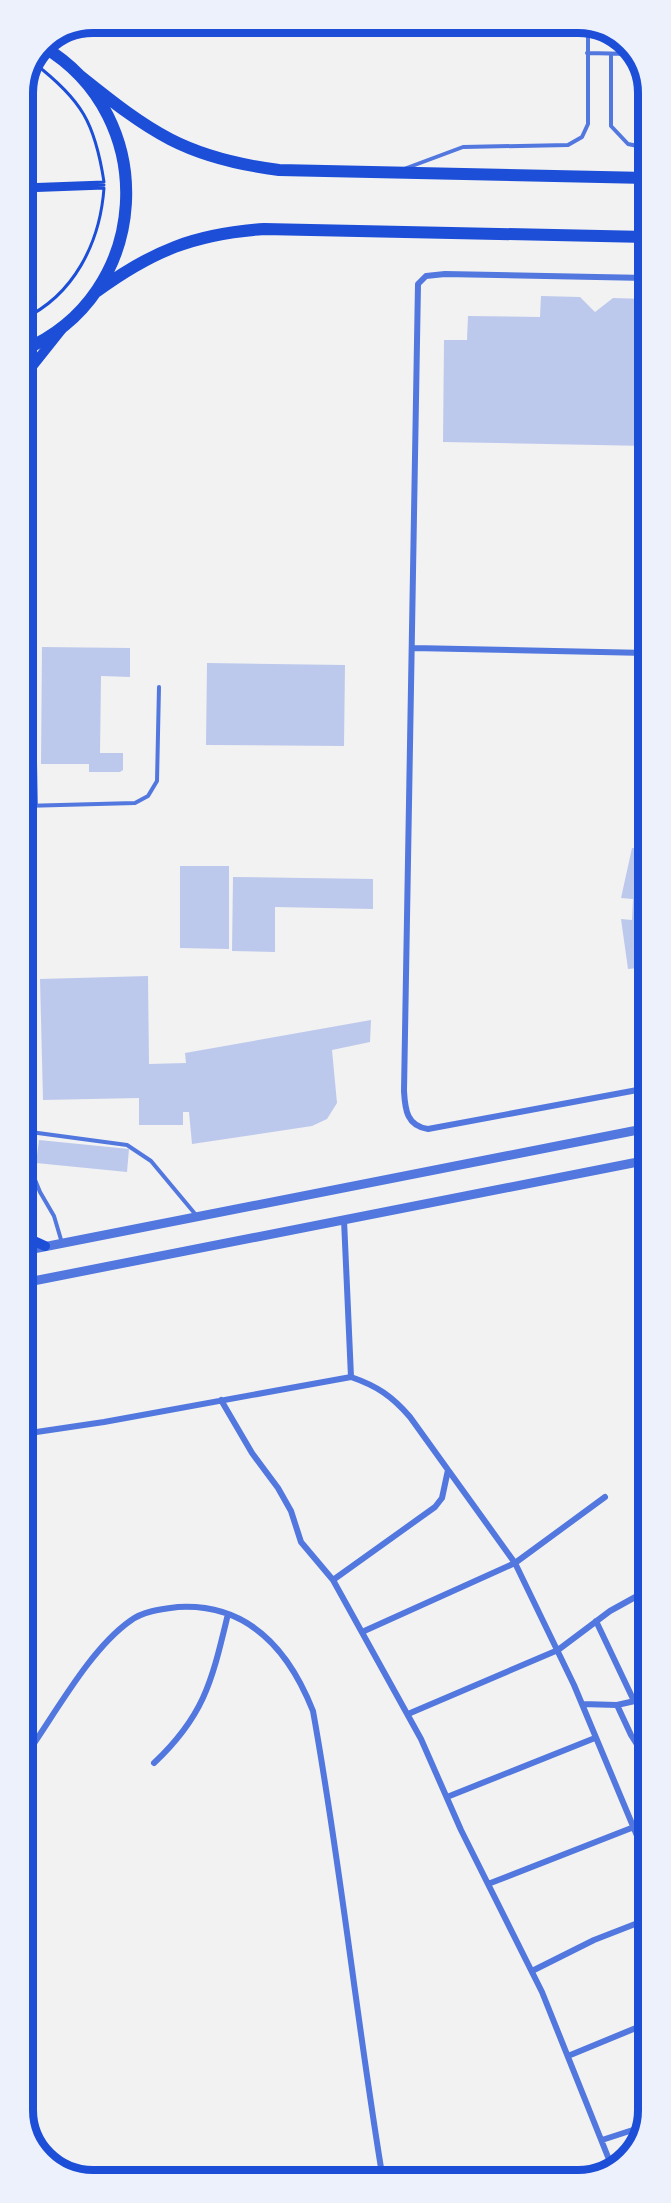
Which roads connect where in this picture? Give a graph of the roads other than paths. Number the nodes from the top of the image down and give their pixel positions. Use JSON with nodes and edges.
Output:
{"nodes":[{"id":1,"x":588,"y":34,"type":"edge"},
{"id":2,"x":50,"y":52,"type":"edge"},
{"id":3,"x":587,"y":53,"type":"junction"},
{"id":4,"x":611,"y":54,"type":"junction"},
{"id":5,"x":623,"y":54,"type":"edge"},
{"id":6,"x":79,"y":75,"type":"junction"},
{"id":7,"x":638,"y":146,"type":"edge"},
{"id":8,"x":394,"y":172,"type":"junction"},
{"id":9,"x":638,"y":178,"type":"edge"},
{"id":10,"x":638,"y":236,"type":"edge"},
{"id":11,"x":638,"y":278,"type":"edge"},
{"id":12,"x":96,"y":292,"type":"junction"},
{"id":13,"x":67,"y":323,"type":"junction"},
{"id":14,"x":33,"y":345,"type":"edge"},
{"id":15,"x":33,"y":366,"type":"edge"},
{"id":16,"x":413,"y":648,"type":"junction"},
{"id":17,"x":638,"y":653,"type":"edge"},
{"id":18,"x":33,"y":676,"type":"dead end"},
{"id":19,"x":159,"y":687,"type":"dead end"},
{"id":20,"x":36,"y":806,"type":"joint"},
{"id":21,"x":638,"y":1090,"type":"edge"},
{"id":22,"x":638,"y":1127,"type":"edge"},
{"id":23,"x":638,"y":1130,"type":"edge"},
{"id":24,"x":628,"y":1132,"type":"junction"},
{"id":25,"x":33,"y":1133,"type":"edge"},
{"id":26,"x":638,"y":1162,"type":"edge"},
{"id":27,"x":33,"y":1175,"type":"edge"},
{"id":28,"x":198,"y":1218,"type":"junction"},
{"id":29,"x":344,"y":1220,"type":"junction"},
{"id":30,"x":33,"y":1241,"type":"edge"},
{"id":31,"x":62,"y":1243,"type":"junction"},
{"id":32,"x":45,"y":1246,"type":"junction"},
{"id":33,"x":33,"y":1249,"type":"edge"},
{"id":34,"x":33,"y":1281,"type":"edge"},
{"id":35,"x":351,"y":1377,"type":"junction"},
{"id":36,"x":221,"y":1400,"type":"junction"},
{"id":37,"x":33,"y":1432,"type":"edge"},
{"id":38,"x":448,"y":1470,"type":"junction"},
{"id":39,"x":605,"y":1497,"type":"dead end"},
{"id":40,"x":515,"y":1563,"type":"junction"},
{"id":41,"x":333,"y":1580,"type":"junction"},
{"id":42,"x":638,"y":1596,"type":"edge"},
{"id":43,"x":228,"y":1614,"type":"junction"},
{"id":44,"x":596,"y":1621,"type":"junction"},
{"id":45,"x":362,"y":1632,"type":"junction"},
{"id":46,"x":558,"y":1650,"type":"junction"},
{"id":47,"x":638,"y":1700,"type":"edge"},
{"id":48,"x":634,"y":1701,"type":"junction"},
{"id":49,"x":582,"y":1704,"type":"junction"},
{"id":50,"x":617,"y":1705,"type":"junction"},
{"id":51,"x":408,"y":1713,"type":"junction"},
{"id":52,"x":595,"y":1738,"type":"junction"},
{"id":53,"x":33,"y":1745,"type":"edge"},
{"id":54,"x":638,"y":1746,"type":"edge"},
{"id":55,"x":153,"y":1763,"type":"dead end"},
{"id":56,"x":447,"y":1797,"type":"junction"},
{"id":57,"x":634,"y":1827,"type":"junction"},
{"id":58,"x":638,"y":1837,"type":"edge"},
{"id":59,"x":488,"y":1884,"type":"junction"},
{"id":60,"x":638,"y":1923,"type":"edge"},
{"id":61,"x":532,"y":1971,"type":"junction"},
{"id":62,"x":638,"y":2027,"type":"edge"},
{"id":63,"x":568,"y":2056,"type":"junction"},
{"id":64,"x":635,"y":2129,"type":"edge"},
{"id":65,"x":602,"y":2140,"type":"junction"},
{"id":66,"x":610,"y":2161,"type":"edge"},
{"id":67,"x":381,"y":2170,"type":"edge"}],
"edges":[{"from":1,"to":3,"type":"lane"},
{"from":2,"to":6,"type":"main road"},
{"from":3,"to":4,"type":"lane"},
{"from":3,"to":8,"type":"lane"},
{"from":4,"to":5,"type":"lane"},
{"from":4,"to":7,"type":"lane"},
{"from":6,"to":8,"type":"main road"},
{"from":6,"to":12,"type":"main road"},
{"from":8,"to":9,"type":"main road"},
{"from":10,"to":12,"type":"main road"},
{"from":11,"to":16,"type":"street"},
{"from":12,"to":13,"type":"main road"},
{"from":13,"to":14,"type":"main road"},
{"from":13,"to":15,"type":"main road"},
{"from":16,"to":17,"type":"street"},
{"from":16,"to":21,"type":"street"},
{"from":18,"to":20,"type":"lane"},
{"from":19,"to":20,"type":"lane"},
{"from":22,"to":24,"type":"street"},
{"from":23,"to":24,"type":"street"},
{"from":24,"to":28,"type":"street"},
{"from":25,"to":28,"type":"lane"},
{"from":26,"to":29,"type":"street"},
{"from":27,"to":31,"type":"lane"},
{"from":28,"to":31,"type":"street"},
{"from":29,"to":34,"type":"street"},
{"from":29,"to":35,"type":"street"},
{"from":30,"to":32,"type":"main road"},
{"from":31,"to":32,"type":"street"},
{"from":32,"to":33,"type":"street"},
{"from":35,"to":36,"type":"street"},
{"from":35,"to":38,"type":"street"},
{"from":36,"to":37,"type":"street"},
{"from":36,"to":41,"type":"street"},
{"from":38,"to":40,"type":"street"},
{"from":38,"to":41,"type":"street"},
{"from":39,"to":40,"type":"street"},
{"from":40,"to":45,"type":"street"},
{"from":40,"to":46,"type":"street"},
{"from":41,"to":45,"type":"street"},
{"from":42,"to":44,"type":"street"},
{"from":43,"to":53,"type":"street"},
{"from":43,"to":55,"type":"street"},
{"from":43,"to":67,"type":"street"},
{"from":44,"to":46,"type":"street"},
{"from":44,"to":48,"type":"street"},
{"from":45,"to":51,"type":"street"},
{"from":46,"to":49,"type":"street"},
{"from":46,"to":51,"type":"street"},
{"from":47,"to":48,"type":"street"},
{"from":48,"to":50,"type":"street"},
{"from":49,"to":50,"type":"street"},
{"from":49,"to":52,"type":"street"},
{"from":50,"to":54,"type":"street"},
{"from":51,"to":56,"type":"street"},
{"from":52,"to":56,"type":"street"},
{"from":52,"to":57,"type":"street"},
{"from":56,"to":59,"type":"street"},
{"from":57,"to":58,"type":"street"},
{"from":57,"to":59,"type":"street"},
{"from":59,"to":61,"type":"street"},
{"from":60,"to":61,"type":"street"},
{"from":61,"to":63,"type":"street"},
{"from":62,"to":63,"type":"street"},
{"from":63,"to":65,"type":"street"},
{"from":64,"to":65,"type":"street"},
{"from":65,"to":66,"type":"street"}]}
